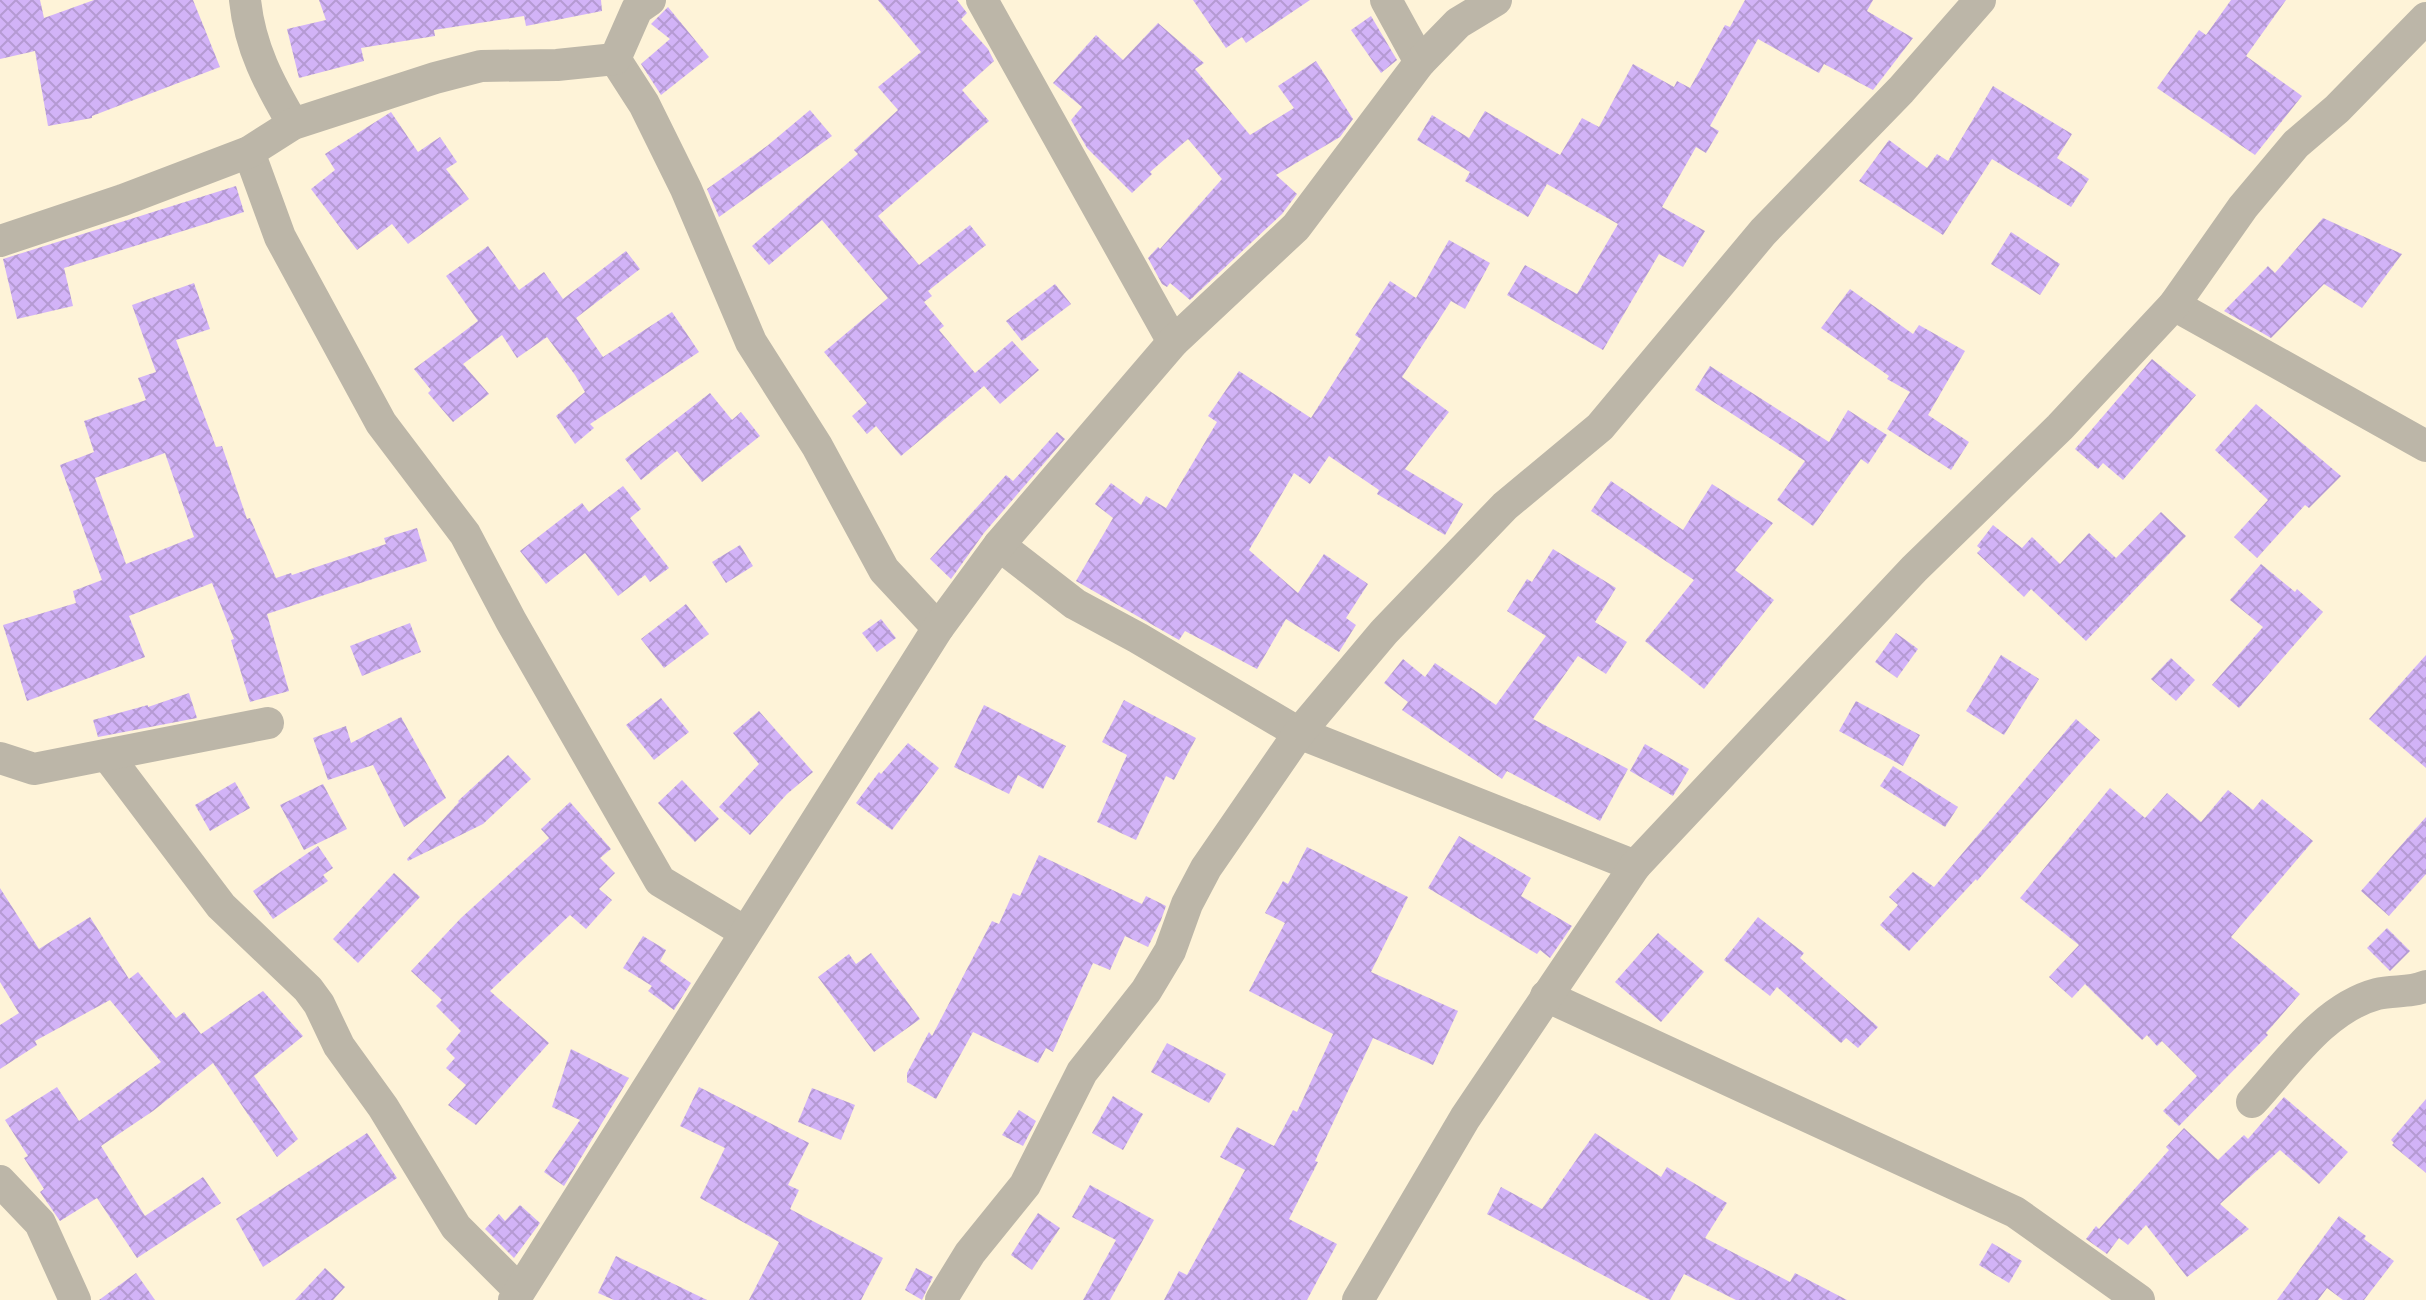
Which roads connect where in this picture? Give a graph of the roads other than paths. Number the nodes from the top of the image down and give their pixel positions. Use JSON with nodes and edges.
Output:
{"nodes":[{"id":1,"x":245,"y":0,"type":"edge"},
{"id":2,"x":982,"y":0,"type":"edge"},
{"id":3,"x":1386,"y":0,"type":"edge"},
{"id":4,"x":1496,"y":0,"type":"edge"},
{"id":5,"x":1980,"y":0,"type":"edge"},
{"id":6,"x":640,"y":3,"type":"edge"},
{"id":7,"x":2426,"y":18,"type":"edge"},
{"id":8,"x":615,"y":59,"type":"junction"},
{"id":9,"x":1420,"y":62,"type":"junction"},
{"id":10,"x":293,"y":124,"type":"junction"},
{"id":11,"x":249,"y":152,"type":"junction"},
{"id":12,"x":0,"y":241,"type":"edge"},
{"id":13,"x":2174,"y":305,"type":"junction"},
{"id":14,"x":1173,"y":342,"type":"junction"},
{"id":15,"x":2426,"y":446,"type":"edge"},
{"id":16,"x":999,"y":545,"type":"junction"},
{"id":17,"x":938,"y":628,"type":"junction"},
{"id":18,"x":268,"y":723,"type":"dead end"},
{"id":19,"x":1299,"y":733,"type":"junction"},
{"id":20,"x":107,"y":755,"type":"junction"},
{"id":21,"x":0,"y":758,"type":"edge"},
{"id":22,"x":1635,"y":866,"type":"junction"},
{"id":23,"x":745,"y":932,"type":"junction"},
{"id":24,"x":2426,"y":986,"type":"edge"},
{"id":25,"x":1546,"y":996,"type":"junction"},
{"id":26,"x":2252,"y":1102,"type":"dead end"},
{"id":27,"x":0,"y":1181,"type":"edge"},
{"id":28,"x":517,"y":1295,"type":"edge"},
{"id":29,"x":1371,"y":1296,"type":"edge"},
{"id":30,"x":75,"y":1300,"type":"edge"},
{"id":31,"x":941,"y":1300,"type":"edge"},
{"id":32,"x":2139,"y":1300,"type":"edge"}],
"edges":[{"from":1,"to":10,"type":"street"},
{"from":2,"to":14,"type":"street"},
{"from":3,"to":9,"type":"street"},
{"from":4,"to":9,"type":"street"},
{"from":5,"to":19,"type":"street"},
{"from":6,"to":8,"type":"street"},
{"from":7,"to":13,"type":"street"},
{"from":8,"to":10,"type":"street"},
{"from":8,"to":17,"type":"street"},
{"from":9,"to":14,"type":"street"},
{"from":10,"to":11,"type":"street"},
{"from":11,"to":12,"type":"street"},
{"from":11,"to":23,"type":"street"},
{"from":13,"to":15,"type":"street"},
{"from":13,"to":22,"type":"street"},
{"from":14,"to":16,"type":"street"},
{"from":16,"to":17,"type":"street"},
{"from":16,"to":19,"type":"street"},
{"from":17,"to":23,"type":"street"},
{"from":18,"to":20,"type":"street"},
{"from":19,"to":22,"type":"street"},
{"from":19,"to":31,"type":"street"},
{"from":20,"to":21,"type":"street"},
{"from":20,"to":28,"type":"street"},
{"from":22,"to":25,"type":"street"},
{"from":23,"to":28,"type":"street"},
{"from":24,"to":26,"type":"street"},
{"from":25,"to":29,"type":"street"},
{"from":25,"to":32,"type":"street"},
{"from":27,"to":30,"type":"street"}]}
